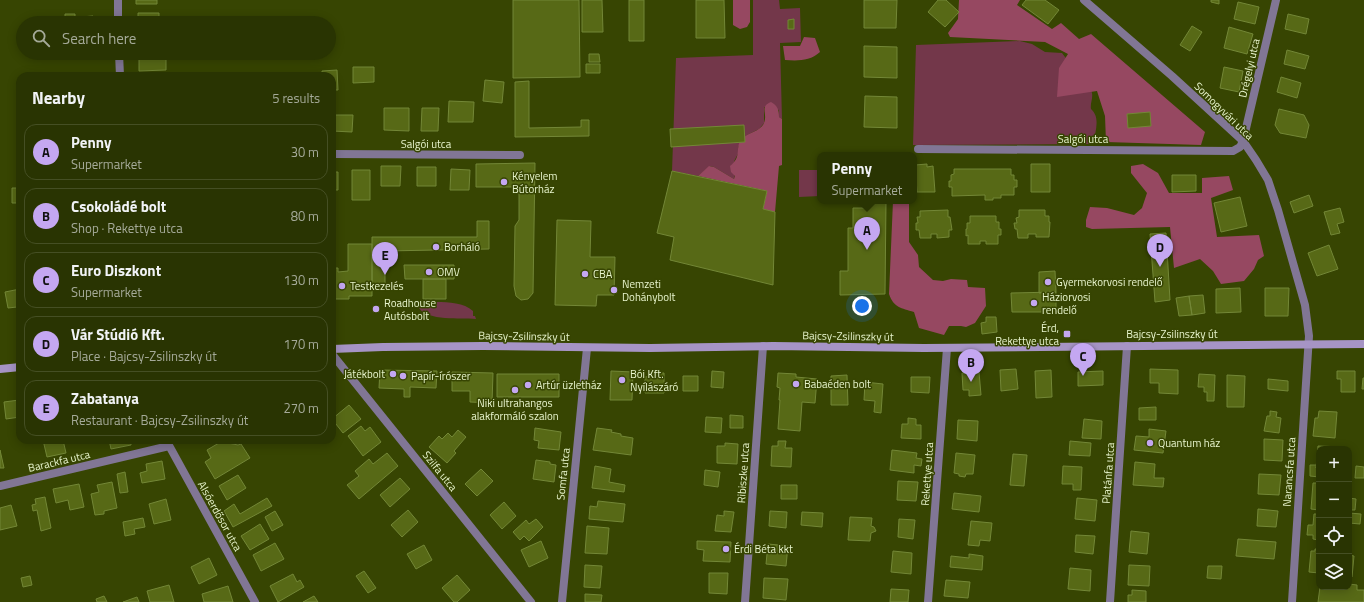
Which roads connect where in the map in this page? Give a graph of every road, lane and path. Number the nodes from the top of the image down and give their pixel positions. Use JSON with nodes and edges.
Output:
{"nodes":[{"id":1,"x":118,"y":0,"type":"edge"},
{"id":2,"x":1084,"y":0,"type":"edge"},
{"id":3,"x":1276,"y":0,"type":"edge"},
{"id":4,"x":118,"y":16,"type":"edge"},
{"id":5,"x":119,"y":60,"type":"edge"},
{"id":6,"x":120,"y":72,"type":"edge"},
{"id":7,"x":1243,"y":141,"type":"junction"},
{"id":8,"x":918,"y":149,"type":"dead end"},
{"id":9,"x":336,"y":154,"type":"edge"},
{"id":10,"x":520,"y":155,"type":"dead end"},
{"id":11,"x":1309,"y":344,"type":"junction"},
{"id":12,"x":1364,"y":344,"type":"edge"},
{"id":13,"x":764,"y":346,"type":"junction"},
{"id":14,"x":1127,"y":346,"type":"junction"},
{"id":15,"x":587,"y":348,"type":"junction"},
{"id":16,"x":947,"y":348,"type":"junction"},
{"id":17,"x":336,"y":349,"type":"edge"},
{"id":18,"x":336,"y":359,"type":"edge"},
{"id":19,"x":16,"y":367,"type":"edge"},
{"id":20,"x":0,"y":369,"type":"edge"},
{"id":21,"x":163,"y":444,"type":"edge"},
{"id":22,"x":168,"y":444,"type":"edge"},
{"id":23,"x":0,"y":486,"type":"edge"},
{"id":24,"x":255,"y":602,"type":"edge"},
{"id":25,"x":531,"y":602,"type":"edge"},
{"id":26,"x":562,"y":602,"type":"edge"},
{"id":27,"x":745,"y":602,"type":"edge"},
{"id":28,"x":928,"y":602,"type":"edge"},
{"id":29,"x":1110,"y":602,"type":"edge"},
{"id":30,"x":1292,"y":602,"type":"edge"}],
"edges":[{"from":1,"to":4,"type":"street"},
{"from":2,"to":7,"type":"street","name":"Somogyvári utca"},
{"from":3,"to":7,"type":"street","name":"Drégelyi utca"},
{"from":5,"to":6,"type":"street"},
{"from":7,"to":8,"type":"street","name":"Salgói utca"},
{"from":7,"to":11,"type":"street","name":"Somogyvári utca"},
{"from":9,"to":10,"type":"street","name":"Salgói utca"},
{"from":11,"to":12,"type":"main road","name":"Bajcsy-Zsilinszky út"},
{"from":11,"to":14,"type":"main road","name":"Bajcsy-Zsilinszky út"},
{"from":11,"to":30,"type":"street","name":"Narancsfa utca"},
{"from":13,"to":15,"type":"main road","name":"Bajcsy-Zsilinszky út"},
{"from":13,"to":16,"type":"main road","name":"Bajcsy-Zsilinszky út"},
{"from":13,"to":27,"type":"street","name":"Ribiszke utca"},
{"from":14,"to":16,"type":"main road","name":"Bajcsy-Zsilinszky út"},
{"from":14,"to":29,"type":"street","name":"Platánfa utca"},
{"from":15,"to":17,"type":"main road","name":"Bajcsy-Zsilinszky út"},
{"from":15,"to":26,"type":"street","name":"Somfa utca"},
{"from":16,"to":28,"type":"street","name":"Rekettye utca"},
{"from":18,"to":25,"type":"street","name":"Szilfa utca"},
{"from":19,"to":20,"type":"main road"},
{"from":21,"to":23,"type":"street","name":"Barackfa utca"},
{"from":22,"to":24,"type":"street","name":"Alsóerdősor utca"}]}
